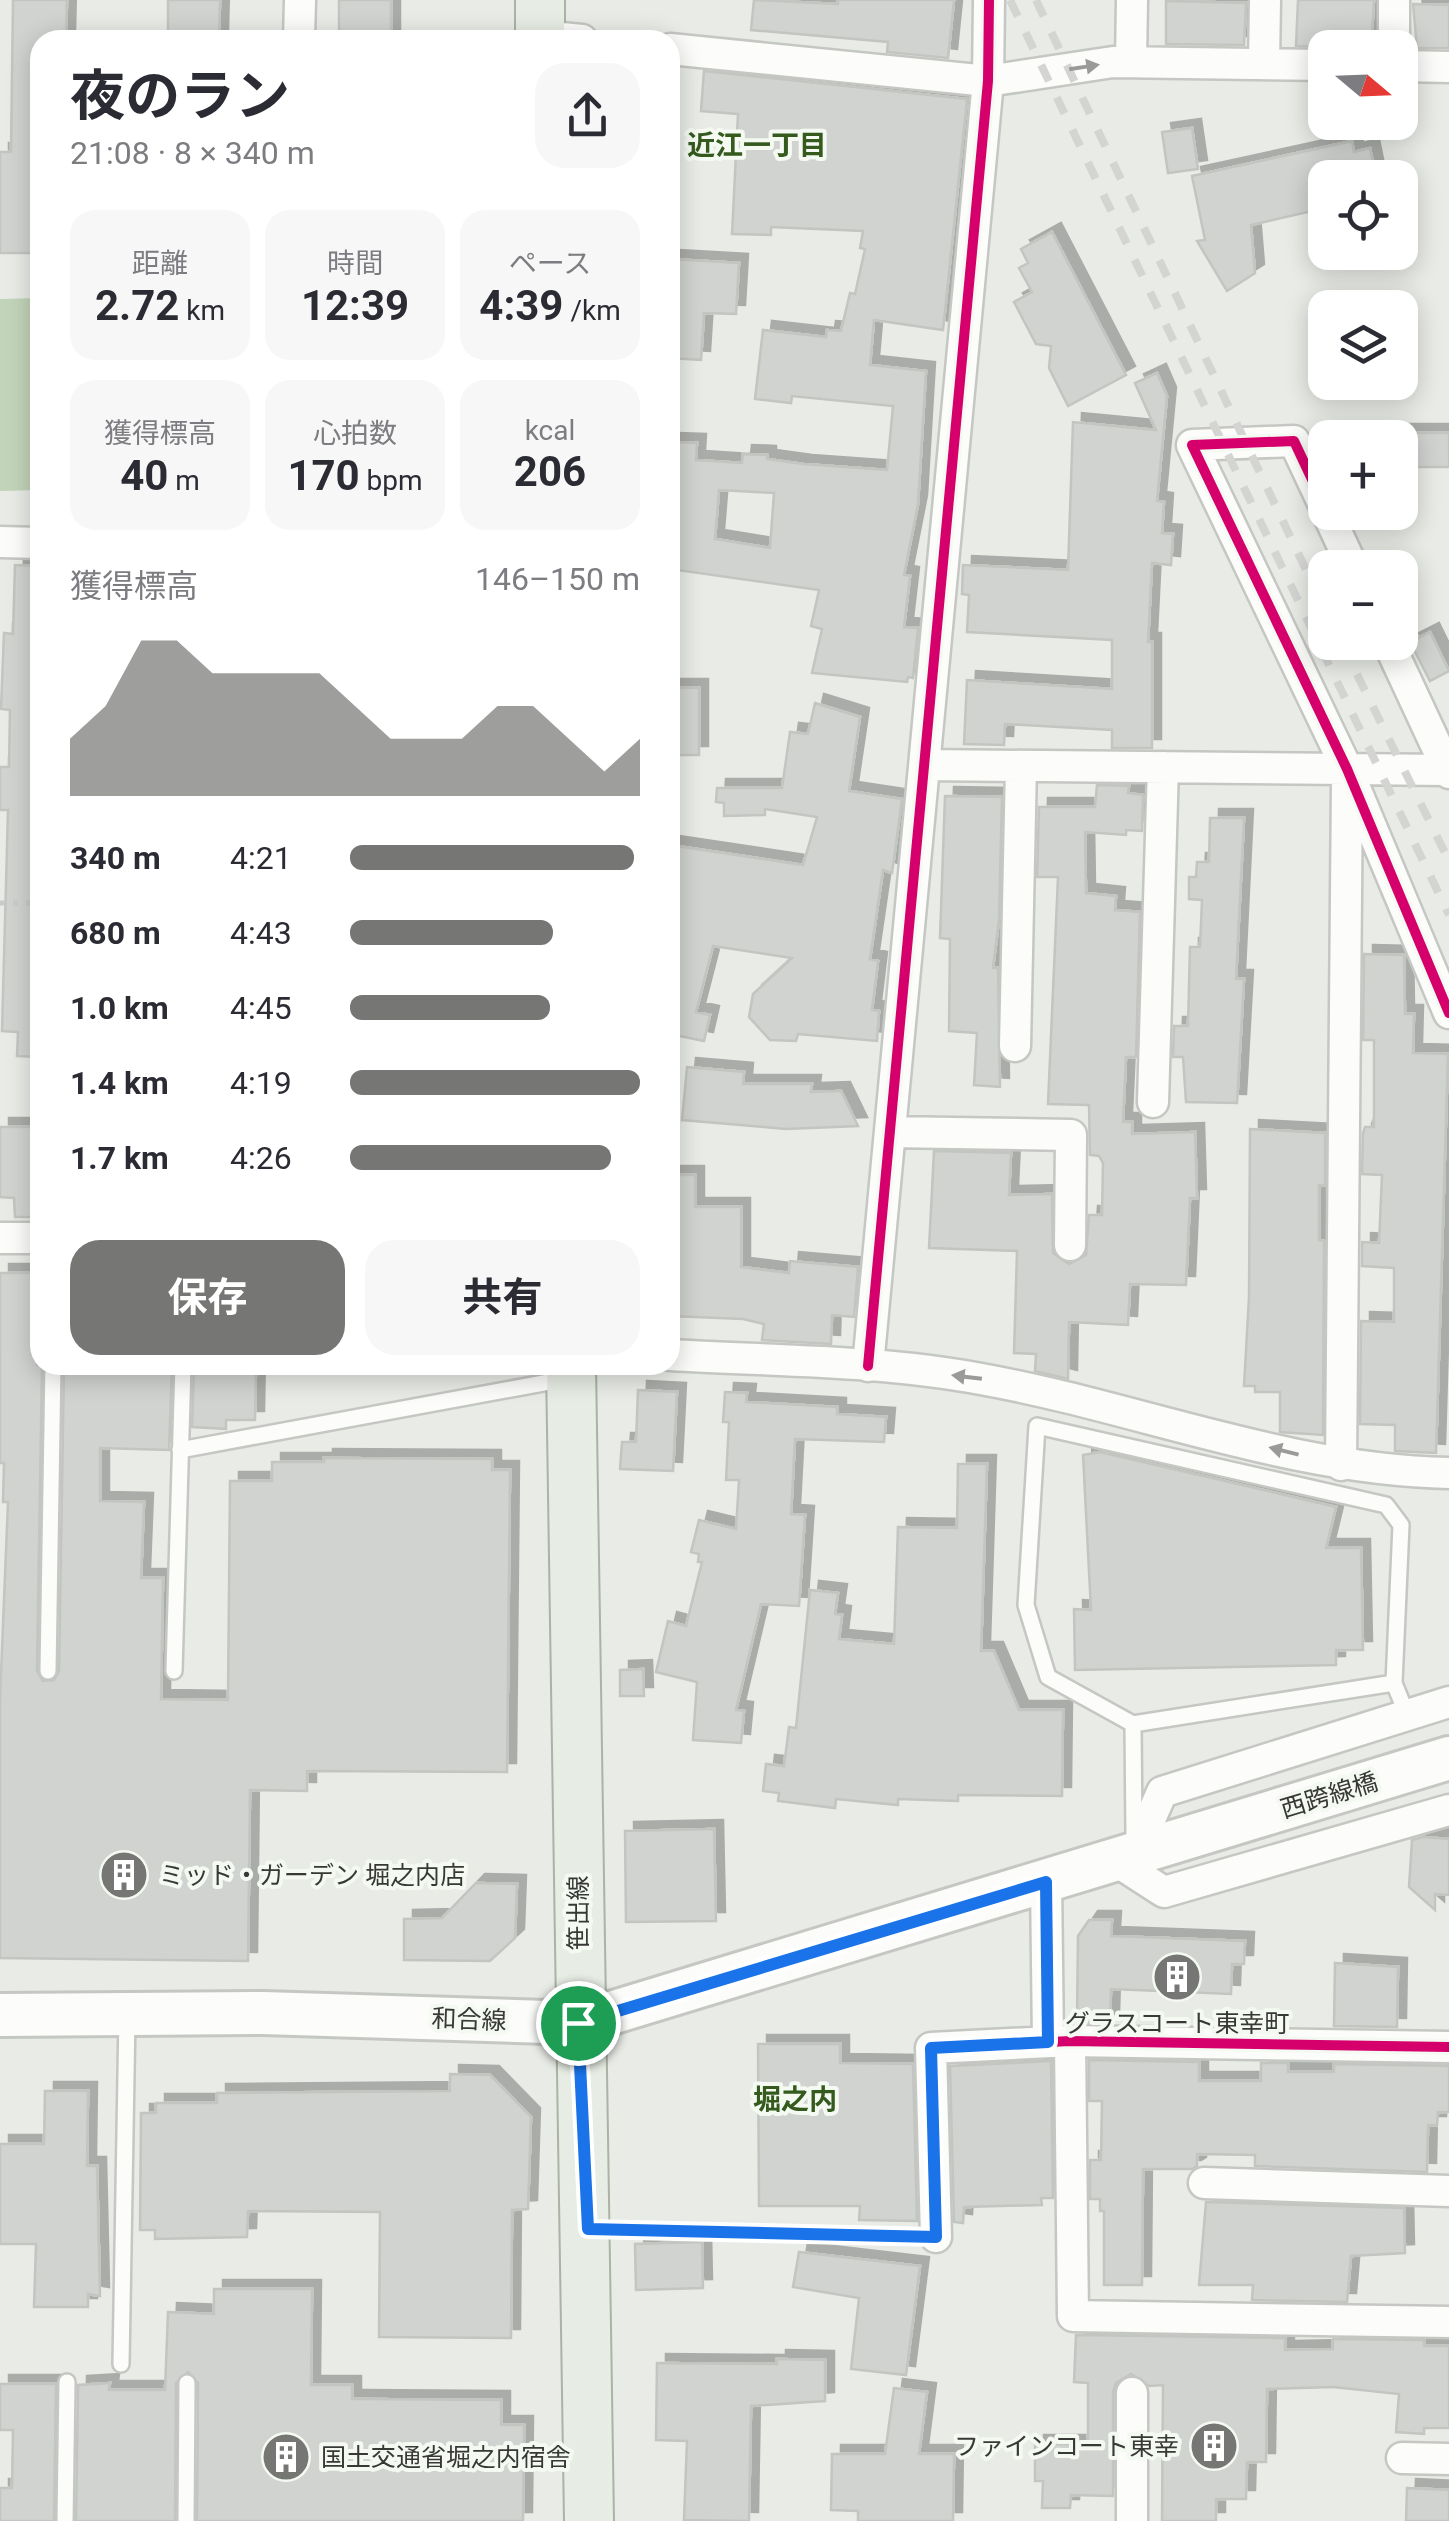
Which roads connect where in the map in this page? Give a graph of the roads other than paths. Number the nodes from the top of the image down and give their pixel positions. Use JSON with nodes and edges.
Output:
{"nodes":[{"id":1,"x":300,"y":0,"type":"edge"},
{"id":2,"x":989,"y":0,"type":"edge"},
{"id":3,"x":1132,"y":0,"type":"edge"},
{"id":4,"x":1265,"y":0,"type":"edge"},
{"id":5,"x":1394,"y":0,"type":"edge"},
{"id":6,"x":299,"y":30,"type":"edge"},
{"id":7,"x":1394,"y":30,"type":"edge"},
{"id":8,"x":680,"y":50,"type":"edge"},
{"id":9,"x":1131,"y":62,"type":"junction"},
{"id":10,"x":1264,"y":64,"type":"junction"},
{"id":11,"x":1308,"y":65,"type":"edge"},
{"id":12,"x":1418,"y":66,"type":"edge"},
{"id":13,"x":1449,"y":67,"type":"edge"},
{"id":14,"x":988,"y":81,"type":"junction"},
{"id":15,"x":1308,"y":471,"type":"edge"},
{"id":16,"x":0,"y":542,"type":"edge"},
{"id":17,"x":30,"y":542,"type":"edge"},
{"id":18,"x":1397,"y":660,"type":"edge"},
{"id":19,"x":925,"y":766,"type":"junction"},
{"id":20,"x":1021,"y":766,"type":"junction"},
{"id":21,"x":1164,"y":768,"type":"junction"},
{"id":22,"x":1347,"y":769,"type":"junction"},
{"id":23,"x":1449,"y":771,"type":"edge"},
{"id":24,"x":1449,"y":1013,"type":"edge"},
{"id":25,"x":1015,"y":1046,"type":"dead end"},
{"id":26,"x":1153,"y":1102,"type":"dead end"},
{"id":27,"x":890,"y":1132,"type":"junction"},
{"id":28,"x":0,"y":1238,"type":"edge"},
{"id":29,"x":30,"y":1238,"type":"edge"},
{"id":30,"x":1070,"y":1245,"type":"dead end"},
{"id":31,"x":680,"y":1356,"type":"edge"},
{"id":32,"x":868,"y":1366,"type":"junction"},
{"id":33,"x":53,"y":1375,"type":"edge"},
{"id":34,"x":183,"y":1375,"type":"edge"},
{"id":35,"x":552,"y":1375,"type":"edge"},
{"id":36,"x":572,"y":1375,"type":"edge"},
{"id":37,"x":180,"y":1450,"type":"junction"},
{"id":38,"x":1341,"y":1465,"type":"junction"},
{"id":39,"x":1449,"y":1473,"type":"edge"},
{"id":40,"x":48,"y":1671,"type":"dead end"},
{"id":41,"x":174,"y":1672,"type":"dead end"},
{"id":42,"x":1394,"y":1683,"type":"junction"},
{"id":43,"x":1449,"y":1702,"type":"edge"},
{"id":44,"x":1407,"y":1716,"type":"junction"},
{"id":45,"x":1133,"y":1724,"type":"junction"},
{"id":46,"x":1449,"y":1758,"type":"edge"},
{"id":47,"x":1449,"y":1810,"type":"edge"},
{"id":48,"x":1209,"y":1831,"type":"joint"},
{"id":49,"x":1125,"y":1859,"type":"junction"},
{"id":50,"x":1046,"y":1882,"type":"junction"},
{"id":51,"x":0,"y":2015,"type":"edge"},
{"id":52,"x":127,"y":2016,"type":"junction"},
{"id":53,"x":578,"y":2023,"type":"junction"},
{"id":54,"x":1059,"y":2042,"type":"junction"},
{"id":55,"x":1449,"y":2047,"type":"edge"},
{"id":56,"x":1204,"y":2183,"type":"dead end"},
{"id":57,"x":1449,"y":2191,"type":"edge"},
{"id":58,"x":936,"y":2237,"type":"road end"},
{"id":59,"x":1449,"y":2322,"type":"edge"},
{"id":60,"x":121,"y":2364,"type":"dead end"},
{"id":61,"x":67,"y":2382,"type":"dead end"},
{"id":62,"x":187,"y":2382,"type":"dead end"},
{"id":63,"x":1132,"y":2393,"type":"dead end"},
{"id":64,"x":1402,"y":2458,"type":"dead end"},
{"id":65,"x":1449,"y":2458,"type":"edge"},
{"id":66,"x":65,"y":2521,"type":"edge"},
{"id":67,"x":186,"y":2521,"type":"edge"},
{"id":68,"x":589,"y":2521,"type":"edge"},
{"id":69,"x":1132,"y":2521,"type":"edge"}],
"edges":[{"from":1,"to":6,"type":"street"},
{"from":2,"to":14,"type":"street"},
{"from":3,"to":9,"type":"street"},
{"from":4,"to":10,"type":"street"},
{"from":5,"to":7,"type":"street"},
{"from":8,"to":14,"type":"street"},
{"from":9,"to":10,"type":"street"},
{"from":14,"to":9,"type":"street","one_way":true},
{"from":10,"to":11,"type":"street"},
{"from":12,"to":13,"type":"street"},
{"from":14,"to":19,"type":"street"},
{"from":15,"to":22,"type":"street"},
{"from":16,"to":17,"type":"street"},
{"from":18,"to":23,"type":"street"},
{"from":19,"to":20,"type":"street"},
{"from":19,"to":27,"type":"street"},
{"from":20,"to":21,"type":"street"},
{"from":20,"to":25,"type":"street"},
{"from":21,"to":22,"type":"street"},
{"from":21,"to":26,"type":"street"},
{"from":22,"to":23,"type":"street"},
{"from":22,"to":24,"type":"street"},
{"from":22,"to":38,"type":"street"},
{"from":27,"to":30,"type":"street"},
{"from":27,"to":32,"type":"street"},
{"from":28,"to":29,"type":"street"},
{"from":31,"to":32,"type":"street"},
{"from":38,"to":32,"type":"street","one_way":true},
{"from":33,"to":40,"type":"lane"},
{"from":34,"to":37,"type":"lane"},
{"from":35,"to":37,"type":"lane"},
{"from":36,"to":53,"type":"main road","name":"笹出線"},
{"from":37,"to":41,"type":"lane"},
{"from":38,"to":39,"type":"street"},
{"from":42,"to":44,"type":"lane"},
{"from":42,"to":45,"type":"lane"},
{"from":42,"to":45,"type":"lane"},
{"from":43,"to":44,"type":"street"},
{"from":44,"to":49,"type":"street"},
{"from":45,"to":49,"type":"lane"},
{"from":46,"to":48,"type":"main road","name":"西跨線橋"},
{"from":47,"to":49,"type":"street"},
{"from":48,"to":49,"type":"main road","name":"和合線"},
{"from":49,"to":50,"type":"main road","name":"和合線"},
{"from":50,"to":53,"type":"main road","name":"和合線"},
{"from":50,"to":54,"type":"street"},
{"from":51,"to":52,"type":"main road","name":"和合線"},
{"from":52,"to":53,"type":"main road","name":"和合線"},
{"from":52,"to":60,"type":"lane"},
{"from":53,"to":68,"type":"main road","name":"笹出線"},
{"from":54,"to":55,"type":"street"},
{"from":54,"to":58,"type":"street"},
{"from":54,"to":59,"type":"street"},
{"from":56,"to":57,"type":"street"},
{"from":61,"to":66,"type":"lane"},
{"from":62,"to":67,"type":"lane"},
{"from":63,"to":69,"type":"street"},
{"from":64,"to":65,"type":"street"}]}
